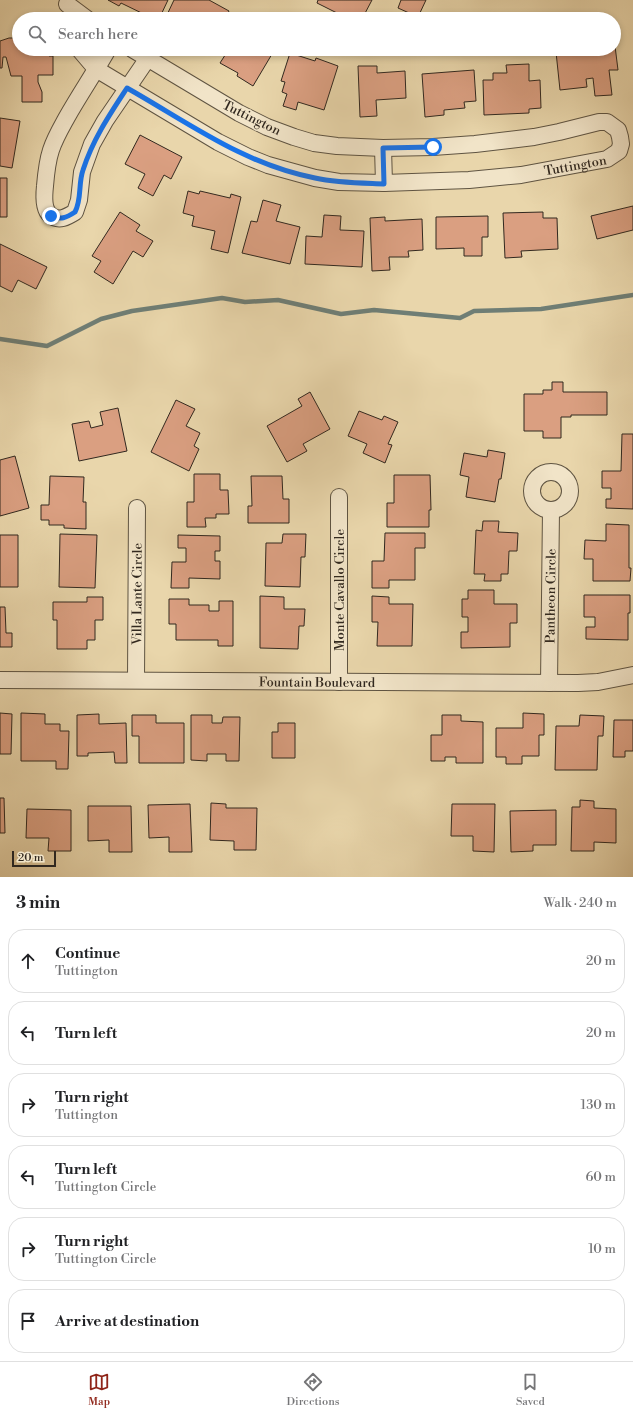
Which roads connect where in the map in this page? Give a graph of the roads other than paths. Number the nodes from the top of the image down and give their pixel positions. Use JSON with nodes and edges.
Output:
{"nodes":[{"id":1,"x":86,"y":56,"type":"edge"},
{"id":2,"x":104,"y":56,"type":"edge"},
{"id":3,"x":144,"y":56,"type":"edge"},
{"id":4,"x":148,"y":58,"type":"junction"},
{"id":5,"x":96,"y":69,"type":"junction"},
{"id":6,"x":127,"y":88,"type":"junction"},
{"id":7,"x":383,"y":148,"type":"junction"},
{"id":8,"x":384,"y":184,"type":"junction"},
{"id":9,"x":339,"y":497,"type":"dead end"},
{"id":10,"x":137,"y":508,"type":"dead end"},
{"id":11,"x":551,"y":510,"type":"dead end"},
{"id":12,"x":633,"y":675,"type":"edge"},
{"id":13,"x":0,"y":680,"type":"edge"},
{"id":14,"x":136,"y":680,"type":"junction"},
{"id":15,"x":339,"y":682,"type":"junction"},
{"id":16,"x":549,"y":683,"type":"junction"}],
"edges":[{"from":1,"to":5,"type":"street","name":"Tuttington"},
{"from":2,"to":5,"type":"street"},
{"from":3,"to":4,"type":"street","name":"Tuttington"},
{"from":4,"to":6,"type":"street"},
{"from":4,"to":7,"type":"street","name":"Tuttington"},
{"from":5,"to":6,"type":"street","name":"Tuttington"},
{"from":5,"to":6,"type":"street"},
{"from":6,"to":8,"type":"street","name":"Tuttington"},
{"from":7,"to":8,"type":"street"},
{"from":7,"to":8,"type":"street","name":"Tuttington"},
{"from":9,"to":15,"type":"street","name":"Monte Cavallo Circle"},
{"from":10,"to":14,"type":"street","name":"Villa Lante Circle"},
{"from":11,"to":16,"type":"street","name":"Pantheon Circle"},
{"from":12,"to":16,"type":"street","name":"Fountain Boulevard"},
{"from":13,"to":14,"type":"street","name":"Fountain Boulevard"},
{"from":14,"to":15,"type":"street","name":"Fountain Boulevard"},
{"from":15,"to":16,"type":"street","name":"Fountain Boulevard"}]}
